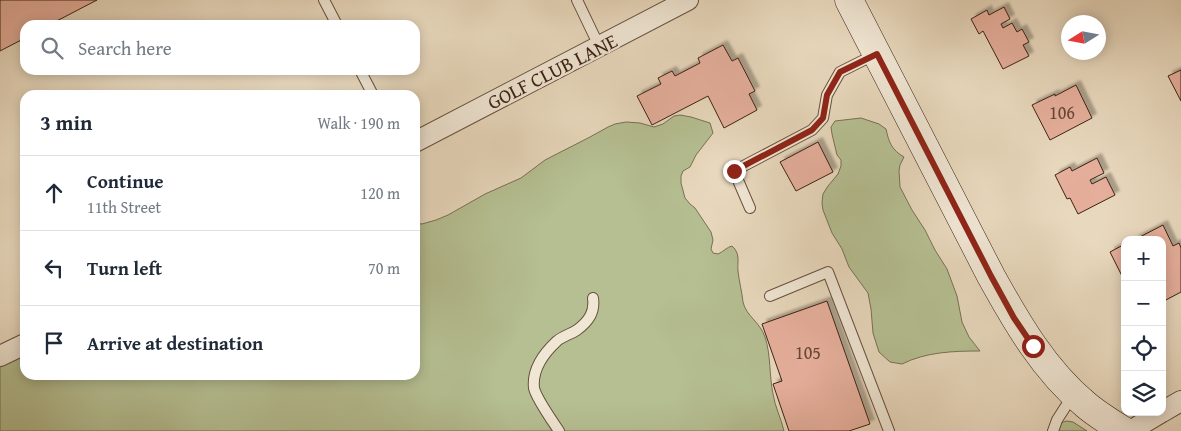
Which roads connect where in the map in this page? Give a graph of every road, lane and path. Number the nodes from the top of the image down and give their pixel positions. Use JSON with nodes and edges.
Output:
{"nodes":[{"id":1,"x":324,"y":0,"type":"edge"},
{"id":2,"x":578,"y":0,"type":"edge"},
{"id":3,"x":688,"y":0,"type":"edge"},
{"id":4,"x":849,"y":0,"type":"edge"},
{"id":5,"x":334,"y":20,"type":"edge"},
{"id":6,"x":599,"y":46,"type":"junction"},
{"id":7,"x":877,"y":54,"type":"junction"},
{"id":8,"x":363,"y":75,"type":"edge"},
{"id":9,"x":370,"y":90,"type":"edge"},
{"id":10,"x":420,"y":139,"type":"edge"},
{"id":11,"x":750,"y":208,"type":"dead end"},
{"id":12,"x":770,"y":296,"type":"dead end"},
{"id":13,"x":593,"y":298,"type":"dead end"},
{"id":14,"x":20,"y":346,"type":"edge"},
{"id":15,"x":0,"y":356,"type":"edge"},
{"id":16,"x":1074,"y":394,"type":"junction"},
{"id":17,"x":1181,"y":401,"type":"edge"},
{"id":18,"x":1166,"y":410,"type":"edge"},
{"id":19,"x":1155,"y":416,"type":"edge"},
{"id":20,"x":559,"y":431,"type":"edge"},
{"id":21,"x":889,"y":431,"type":"edge"},
{"id":22,"x":1053,"y":431,"type":"edge"},
{"id":23,"x":1124,"y":431,"type":"edge"},
{"id":24,"x":1130,"y":431,"type":"edge"}],
"edges":[{"from":1,"to":5,"type":"lane"},
{"from":2,"to":6,"type":"lane"},
{"from":3,"to":6,"type":"street","name":"GOLF CLUB LANE"},
{"from":4,"to":7,"type":"main road"},
{"from":6,"to":10,"type":"street","name":"GOLF CLUB LANE"},
{"from":7,"to":11,"type":"lane"},
{"from":7,"to":16,"type":"main road"},
{"from":8,"to":9,"type":"lane"},
{"from":12,"to":21,"type":"lane"},
{"from":13,"to":20,"type":"lane"},
{"from":14,"to":15,"type":"street"},
{"from":16,"to":22,"type":"lane"},
{"from":16,"to":23,"type":"main road"},
{"from":17,"to":18,"type":"street"},
{"from":19,"to":24,"type":"street"}]}
